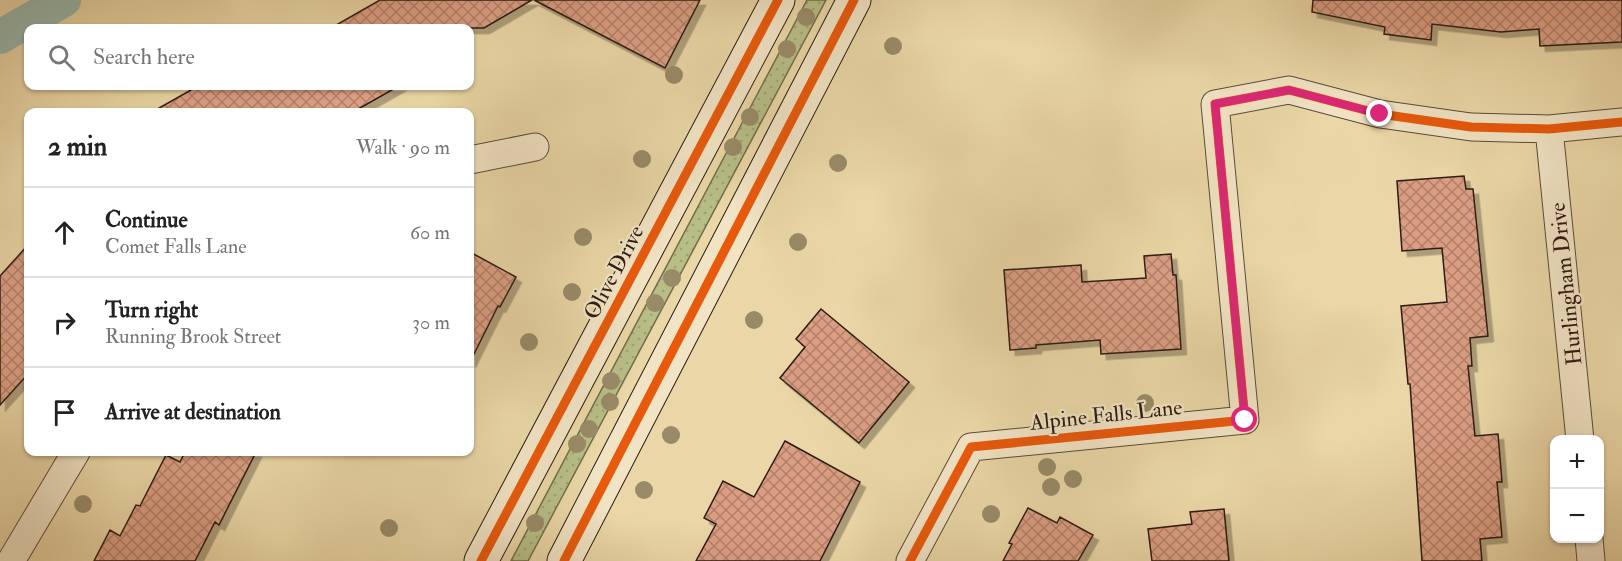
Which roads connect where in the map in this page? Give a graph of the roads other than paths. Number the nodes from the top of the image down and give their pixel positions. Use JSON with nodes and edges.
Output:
{"nodes":[{"id":1,"x":778,"y":0,"type":"edge"},
{"id":2,"x":854,"y":0,"type":"edge"},
{"id":3,"x":1622,"y":122,"type":"edge"},
{"id":4,"x":1550,"y":129,"type":"junction"},
{"id":5,"x":535,"y":147,"type":"dead end"},
{"id":6,"x":474,"y":159,"type":"edge"},
{"id":7,"x":1580,"y":435,"type":"edge"},
{"id":8,"x":74,"y":456,"type":"edge"},
{"id":9,"x":1590,"y":543,"type":"edge"},
{"id":10,"x":11,"y":561,"type":"edge"},
{"id":11,"x":481,"y":561,"type":"edge"},
{"id":12,"x":564,"y":561,"type":"edge"},
{"id":13,"x":910,"y":561,"type":"edge"},
{"id":14,"x":1592,"y":561,"type":"edge"}],
"edges":[{"from":1,"to":11,"type":"main road","name":"Olive Drive"},
{"from":2,"to":12,"type":"main road"},
{"from":3,"to":4,"type":"street"},
{"from":4,"to":7,"type":"street","name":"Hurlingham Drive"},
{"from":4,"to":13,"type":"street","name":"Alpine Falls Lane"},
{"from":5,"to":6,"type":"street"},
{"from":8,"to":10,"type":"street"},
{"from":9,"to":14,"type":"street"}]}
